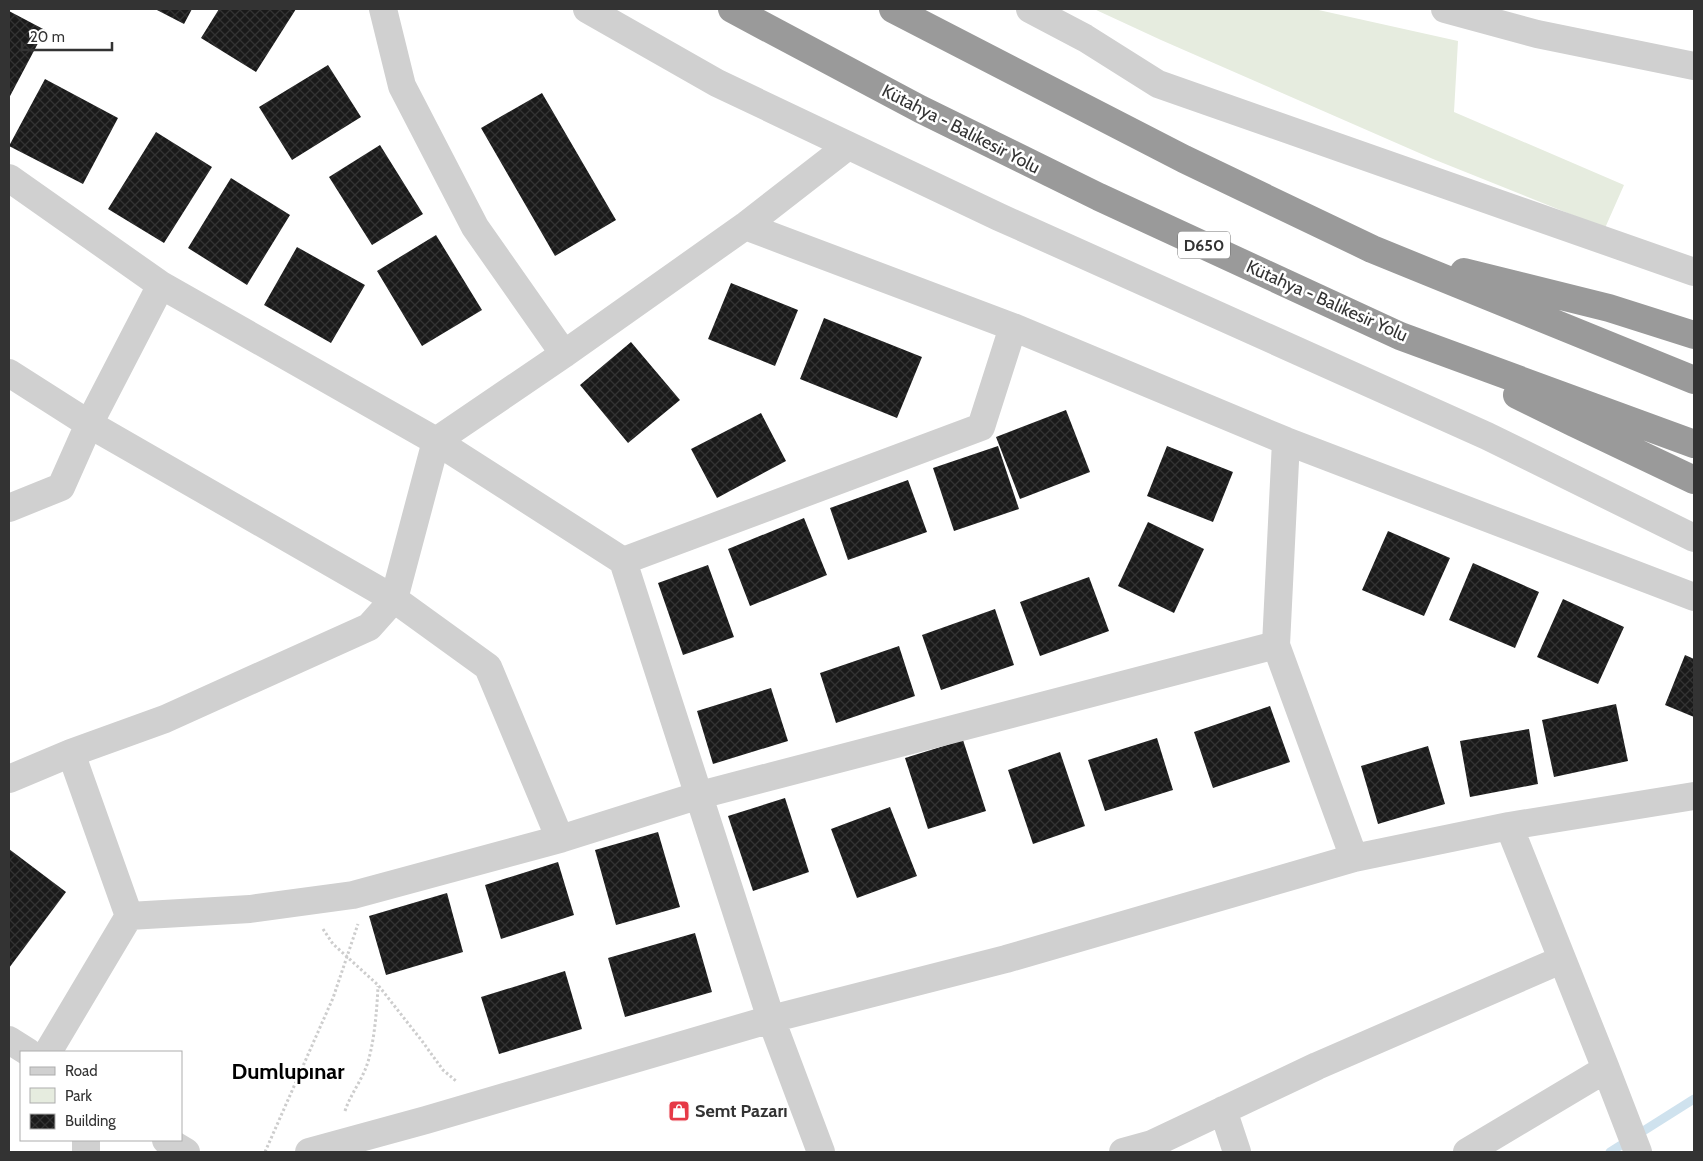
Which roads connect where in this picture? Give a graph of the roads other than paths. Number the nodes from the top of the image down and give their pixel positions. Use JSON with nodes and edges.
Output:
{"nodes":[{"id":1,"x":383,"y":9,"type":"edge"},
{"id":2,"x":587,"y":9,"type":"edge"},
{"id":3,"x":732,"y":9,"type":"edge"},
{"id":4,"x":893,"y":9,"type":"edge"},
{"id":5,"x":1030,"y":9,"type":"edge"},
{"id":6,"x":1445,"y":9,"type":"edge"},
{"id":7,"x":1694,"y":66,"type":"edge"},
{"id":8,"x":848,"y":146,"type":"junction"},
{"id":9,"x":9,"y":178,"type":"edge"},
{"id":10,"x":745,"y":226,"type":"junction"},
{"id":11,"x":1372,"y":249,"type":"junction"},
{"id":12,"x":1694,"y":272,"type":"edge"},
{"id":13,"x":161,"y":285,"type":"junction"},
{"id":14,"x":1013,"y":327,"type":"junction"},
{"id":15,"x":1694,"y":335,"type":"edge"},
{"id":16,"x":1400,"y":336,"type":"junction"},
{"id":17,"x":564,"y":354,"type":"junction"},
{"id":18,"x":9,"y":373,"type":"edge"},
{"id":19,"x":1694,"y":380,"type":"edge"},
{"id":20,"x":89,"y":424,"type":"junction"},
{"id":21,"x":436,"y":441,"type":"junction"},
{"id":22,"x":1286,"y":441,"type":"junction"},
{"id":23,"x":1694,"y":444,"type":"edge"},
{"id":24,"x":1694,"y":480,"type":"edge"},
{"id":25,"x":9,"y":508,"type":"edge"},
{"id":26,"x":1694,"y":538,"type":"edge"},
{"id":27,"x":623,"y":562,"type":"junction"},
{"id":28,"x":1694,"y":597,"type":"edge"},
{"id":29,"x":394,"y":599,"type":"junction"},
{"id":30,"x":1276,"y":645,"type":"junction"},
{"id":31,"x":71,"y":753,"type":"junction"},
{"id":32,"x":9,"y":778,"type":"edge"},
{"id":33,"x":700,"y":795,"type":"junction"},
{"id":34,"x":1694,"y":796,"type":"edge"},
{"id":35,"x":1509,"y":826,"type":"junction"},
{"id":36,"x":560,"y":840,"type":"junction"},
{"id":37,"x":1354,"y":858,"type":"junction"},
{"id":38,"x":129,"y":916,"type":"junction"},
{"id":39,"x":1561,"y":960,"type":"junction"},
{"id":40,"x":771,"y":1019,"type":"junction"},
{"id":41,"x":9,"y":1040,"type":"edge"},
{"id":42,"x":26,"y":1051,"type":"edge"},
{"id":43,"x":49,"y":1051,"type":"edge"},
{"id":44,"x":1606,"y":1069,"type":"junction"},
{"id":45,"x":1223,"y":1110,"type":"junction"},
{"id":46,"x":168,"y":1141,"type":"edge"},
{"id":47,"x":186,"y":1152,"type":"edge"},
{"id":48,"x":309,"y":1152,"type":"edge"},
{"id":49,"x":821,"y":1152,"type":"edge"},
{"id":50,"x":1123,"y":1152,"type":"edge"},
{"id":51,"x":1237,"y":1152,"type":"edge"},
{"id":52,"x":1466,"y":1152,"type":"edge"},
{"id":53,"x":1638,"y":1152,"type":"edge"}],
"edges":[{"from":1,"to":17,"type":"street"},
{"from":2,"to":8,"type":"street"},
{"from":3,"to":16,"type":"highway","name":"Kütahya - Balıkesir Yolu","number":"D650"},
{"from":4,"to":11,"type":"highway"},
{"from":5,"to":12,"type":"street"},
{"from":6,"to":7,"type":"street"},
{"from":8,"to":10,"type":"street"},
{"from":8,"to":26,"type":"street"},
{"from":9,"to":13,"type":"street"},
{"from":10,"to":14,"type":"street"},
{"from":10,"to":17,"type":"street"},
{"from":11,"to":15,"type":"highway"},
{"from":11,"to":19,"type":"highway"},
{"from":13,"to":20,"type":"street"},
{"from":13,"to":21,"type":"street"},
{"from":14,"to":22,"type":"street"},
{"from":14,"to":27,"type":"street"},
{"from":16,"to":23,"type":"highway","name":"Kütahya - Balıkesir Yolu","number":"D650"},
{"from":16,"to":24,"type":"highway"},
{"from":17,"to":21,"type":"street"},
{"from":18,"to":20,"type":"street"},
{"from":20,"to":25,"type":"street"},
{"from":20,"to":29,"type":"street"},
{"from":21,"to":27,"type":"street"},
{"from":21,"to":29,"type":"street"},
{"from":22,"to":28,"type":"street"},
{"from":22,"to":30,"type":"street"},
{"from":27,"to":33,"type":"street"},
{"from":29,"to":31,"type":"street"},
{"from":29,"to":36,"type":"street"},
{"from":30,"to":33,"type":"street"},
{"from":30,"to":37,"type":"street"},
{"from":31,"to":32,"type":"street"},
{"from":31,"to":38,"type":"street"},
{"from":33,"to":36,"type":"street"},
{"from":33,"to":40,"type":"street"},
{"from":34,"to":35,"type":"street"},
{"from":35,"to":37,"type":"street"},
{"from":35,"to":39,"type":"street"},
{"from":36,"to":38,"type":"street"},
{"from":37,"to":40,"type":"street"},
{"from":38,"to":43,"type":"street"},
{"from":39,"to":44,"type":"street"},
{"from":39,"to":45,"type":"street"},
{"from":40,"to":48,"type":"street"},
{"from":40,"to":49,"type":"street"},
{"from":41,"to":42,"type":"street"},
{"from":44,"to":52,"type":"street"},
{"from":44,"to":53,"type":"street"},
{"from":45,"to":50,"type":"street"},
{"from":45,"to":51,"type":"street"},
{"from":46,"to":47,"type":"street"}]}
